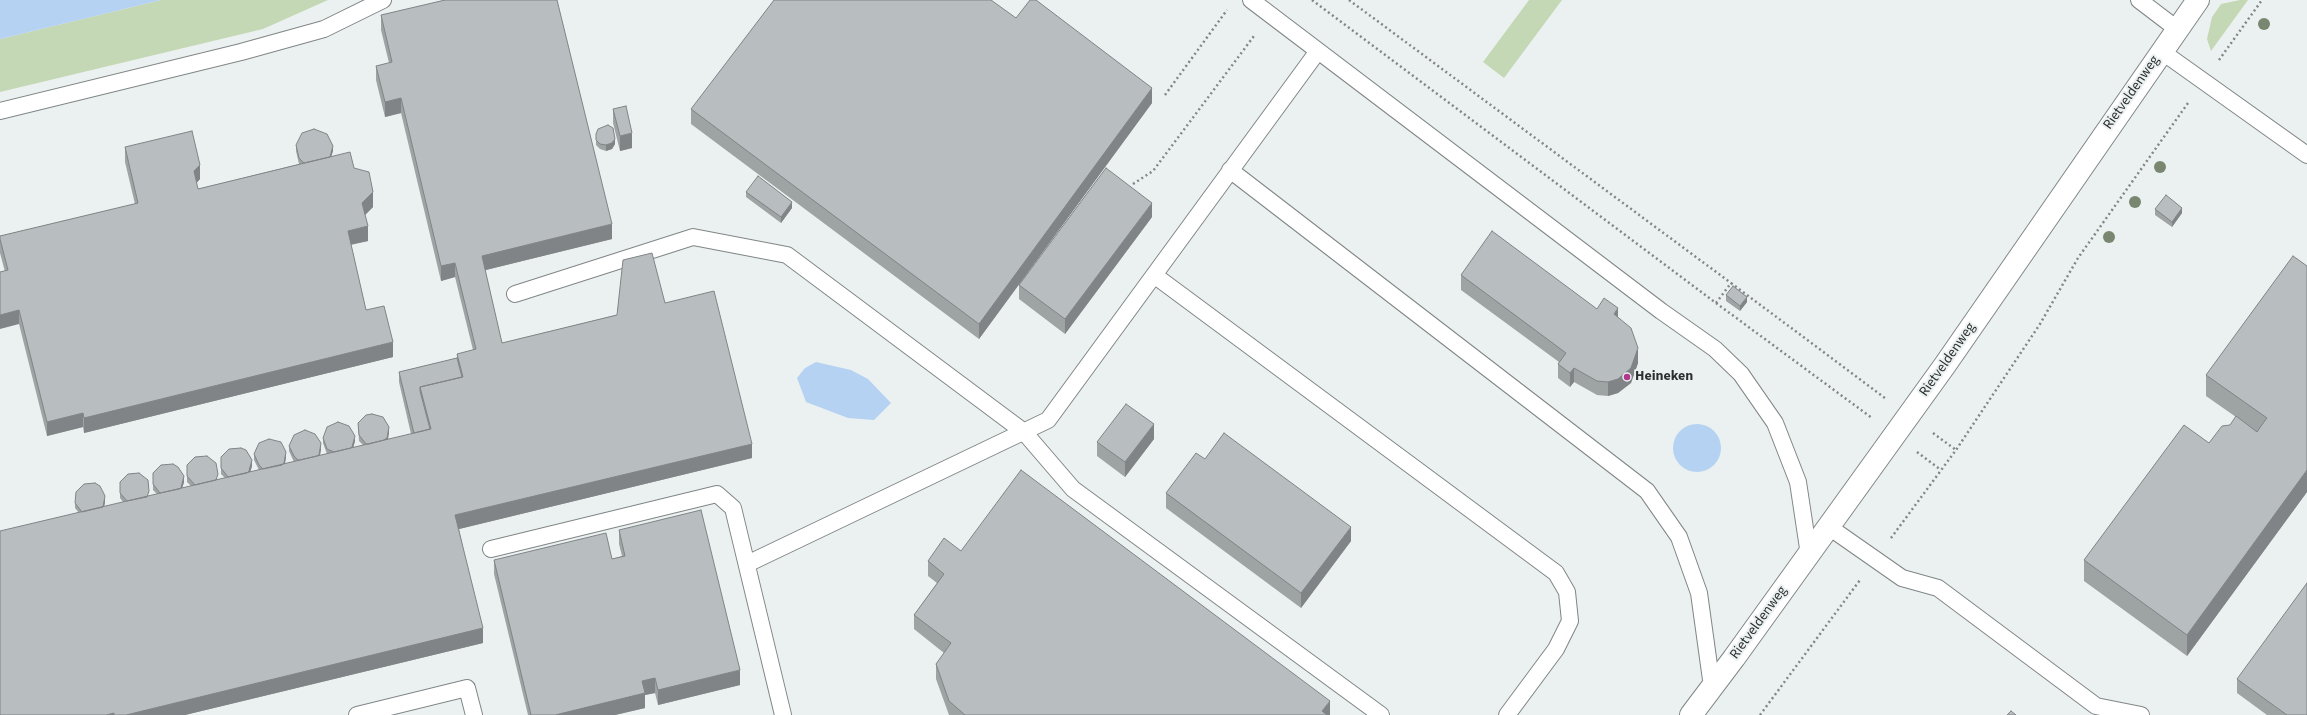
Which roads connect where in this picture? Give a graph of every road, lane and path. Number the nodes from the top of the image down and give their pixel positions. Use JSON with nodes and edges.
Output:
{"nodes":[{"id":1,"x":383,"y":0,"type":"edge"},
{"id":2,"x":1251,"y":0,"type":"edge"},
{"id":3,"x":1312,"y":0,"type":"edge"},
{"id":4,"x":1349,"y":0,"type":"edge"},
{"id":5,"x":2139,"y":0,"type":"edge"},
{"id":6,"x":2198,"y":0,"type":"edge"},
{"id":7,"x":2262,"y":0,"type":"edge"},
{"id":8,"x":1230,"y":6,"type":"dead end"},
{"id":9,"x":1270,"y":14,"type":"junction"},
{"id":10,"x":2177,"y":29,"type":"junction"},
{"id":11,"x":1318,"y":51,"type":"junction"},
{"id":12,"x":2161,"y":51,"type":"junction"},
{"id":13,"x":2203,"y":81,"type":"junction"},
{"id":14,"x":1165,"y":94,"type":"dead end"},
{"id":15,"x":0,"y":111,"type":"edge"},
{"id":16,"x":2307,"y":155,"type":"edge"},
{"id":17,"x":1230,"y":170,"type":"junction"},
{"id":18,"x":1133,"y":184,"type":"dead end"},
{"id":19,"x":1154,"y":275,"type":"junction"},
{"id":20,"x":1731,"y":283,"type":"junction"},
{"id":21,"x":515,"y":294,"type":"dead end"},
{"id":22,"x":1716,"y":303,"type":"junction"},
{"id":23,"x":1909,"y":416,"type":"junction"},
{"id":24,"x":1024,"y":432,"type":"junction"},
{"id":25,"x":1895,"y":435,"type":"junction"},
{"id":26,"x":1956,"y":450,"type":"junction"},
{"id":27,"x":1941,"y":470,"type":"junction"},
{"id":28,"x":1828,"y":527,"type":"junction"},
{"id":29,"x":491,"y":549,"type":"dead end"},
{"id":30,"x":1809,"y":555,"type":"junction"},
{"id":31,"x":1875,"y":559,"type":"junction"},
{"id":32,"x":746,"y":564,"type":"junction"},
{"id":33,"x":1712,"y":688,"type":"junction"},
{"id":34,"x":357,"y":715,"type":"edge"},
{"id":35,"x":474,"y":715,"type":"edge"},
{"id":36,"x":783,"y":715,"type":"edge"},
{"id":37,"x":1381,"y":715,"type":"edge"},
{"id":38,"x":1507,"y":715,"type":"edge"},
{"id":39,"x":1691,"y":715,"type":"edge"},
{"id":40,"x":1760,"y":715,"type":"edge"},
{"id":41,"x":2141,"y":715,"type":"edge"}],
"edges":[{"from":1,"to":15,"type":"lane"},
{"from":2,"to":9,"type":"lane"},
{"from":3,"to":22,"type":"path"},
{"from":4,"to":20,"type":"path"},
{"from":5,"to":10,"type":"lane"},
{"from":6,"to":10,"type":"street","name":"Rietveldenweg"},
{"from":7,"to":13,"type":"path"},
{"from":8,"to":14,"type":"path"},
{"from":9,"to":11,"type":"lane"},
{"from":9,"to":18,"type":"path"},
{"from":10,"to":12,"type":"street","name":"Rietveldenweg"},
{"from":11,"to":17,"type":"lane"},
{"from":11,"to":30,"type":"lane"},
{"from":12,"to":13,"type":"lane"},
{"from":12,"to":23,"type":"street","name":"Rietveldenweg"},
{"from":13,"to":16,"type":"lane"},
{"from":13,"to":26,"type":"path"},
{"from":17,"to":19,"type":"lane"},
{"from":17,"to":33,"type":"lane"},
{"from":19,"to":24,"type":"lane"},
{"from":19,"to":38,"type":"lane"},
{"from":20,"to":22,"type":"path"},
{"from":20,"to":23,"type":"path"},
{"from":21,"to":24,"type":"lane"},
{"from":22,"to":25,"type":"path"},
{"from":23,"to":25,"type":"street","name":"Rietveldenweg"},
{"from":23,"to":26,"type":"path"},
{"from":24,"to":32,"type":"lane"},
{"from":24,"to":37,"type":"lane"},
{"from":25,"to":27,"type":"path"},
{"from":25,"to":28,"type":"street","name":"Rietveldenweg"},
{"from":26,"to":27,"type":"path"},
{"from":27,"to":31,"type":"path"},
{"from":28,"to":30,"type":"street","name":"Rietveldenweg"},
{"from":28,"to":31,"type":"lane"},
{"from":29,"to":32,"type":"lane"},
{"from":30,"to":33,"type":"street","name":"Rietveldenweg"},
{"from":31,"to":40,"type":"path"},
{"from":31,"to":41,"type":"lane"},
{"from":32,"to":36,"type":"lane"},
{"from":33,"to":39,"type":"street","name":"Rietveldenweg"},
{"from":34,"to":35,"type":"lane"}]}
